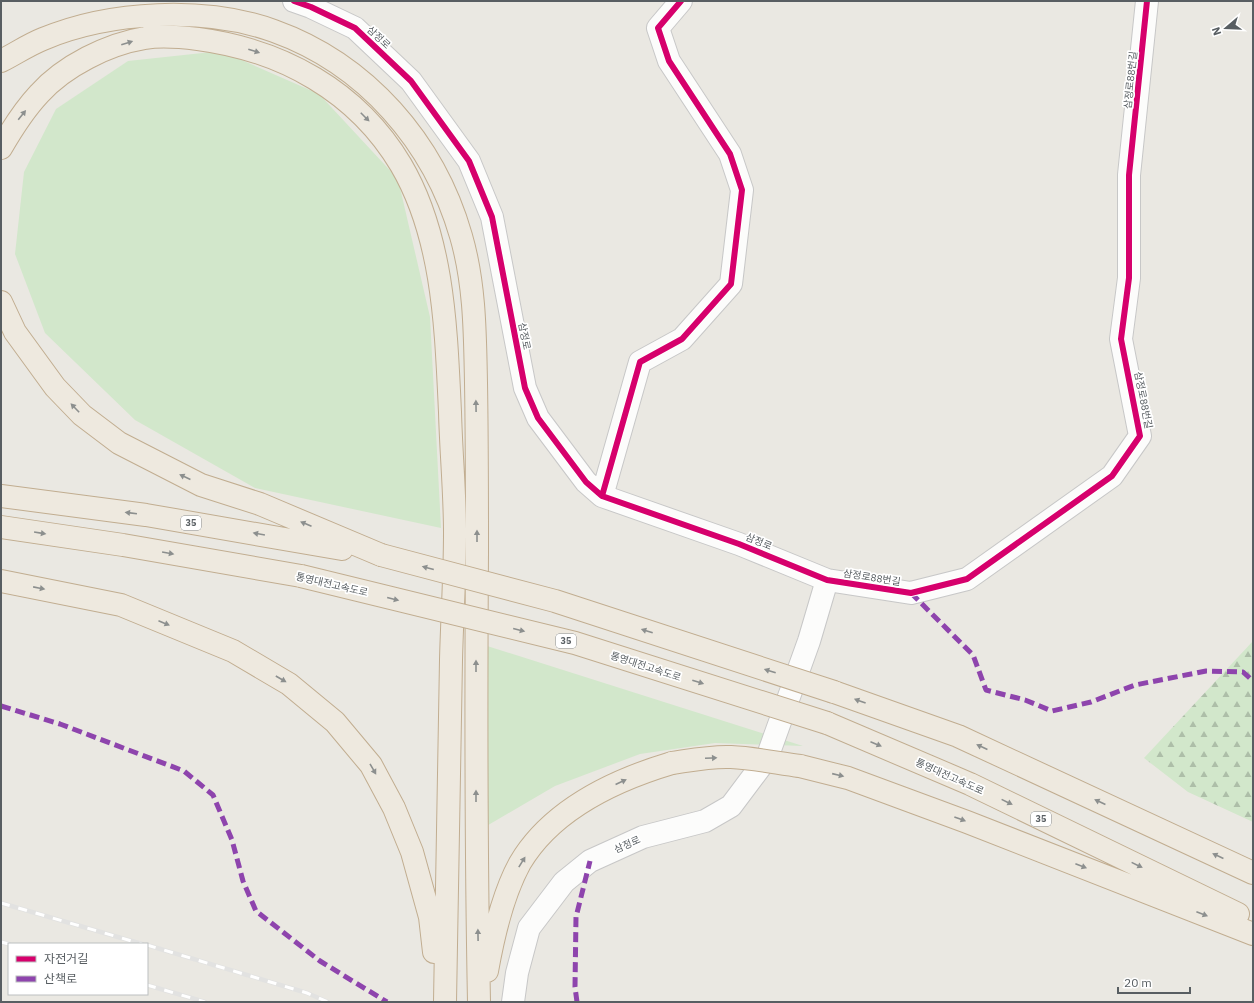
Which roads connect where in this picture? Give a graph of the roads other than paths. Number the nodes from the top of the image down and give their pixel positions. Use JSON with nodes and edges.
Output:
{"nodes":[{"id":1,"x":294,"y":1,"type":"edge"},
{"id":2,"x":682,"y":1,"type":"edge"},
{"id":3,"x":1147,"y":1,"type":"edge"},
{"id":4,"x":1,"y":61,"type":"edge"},
{"id":5,"x":1,"y":148,"type":"edge"},
{"id":6,"x":1,"y":302,"type":"edge"},
{"id":7,"x":1,"y":496,"type":"edge"},
{"id":8,"x":602,"y":496,"type":"junction"},
{"id":9,"x":1,"y":527,"type":"edge"},
{"id":10,"x":380,"y":555,"type":"junction"},
{"id":11,"x":827,"y":580,"type":"junction"},
{"id":12,"x":1,"y":581,"type":"edge"},
{"id":13,"x":1253,"y":873,"type":"edge"},
{"id":14,"x":1253,"y":921,"type":"edge"},
{"id":15,"x":1253,"y":934,"type":"edge"},
{"id":16,"x":439,"y":1002,"type":"edge"},
{"id":17,"x":445,"y":1002,"type":"edge"},
{"id":18,"x":481,"y":1002,"type":"edge"},
{"id":19,"x":513,"y":1002,"type":"edge"}],
"edges":[{"from":1,"to":8,"type":"street","name":"삼정로"},
{"from":2,"to":8,"type":"street"},
{"from":3,"to":11,"type":"street","name":"삼정로88번길"},
{"from":18,"to":4,"type":"highway","one_way":true},
{"from":5,"to":17,"type":"highway","one_way":true},
{"from":10,"to":6,"type":"highway","one_way":true},
{"from":10,"to":7,"type":"highway","number":"35","one_way":true},
{"from":8,"to":11,"type":"street","name":"삼정로"},
{"from":9,"to":14,"type":"highway","name":"통영대전고속도로","number":"35","one_way":true,"bridge":true},
{"from":13,"to":10,"type":"highway","number":"35","one_way":true,"bridge":true},
{"from":11,"to":19,"type":"street","name":"삼정로"},
{"from":12,"to":16,"type":"highway","one_way":true},
{"from":18,"to":15,"type":"highway","one_way":true,"bridge":true}]}
